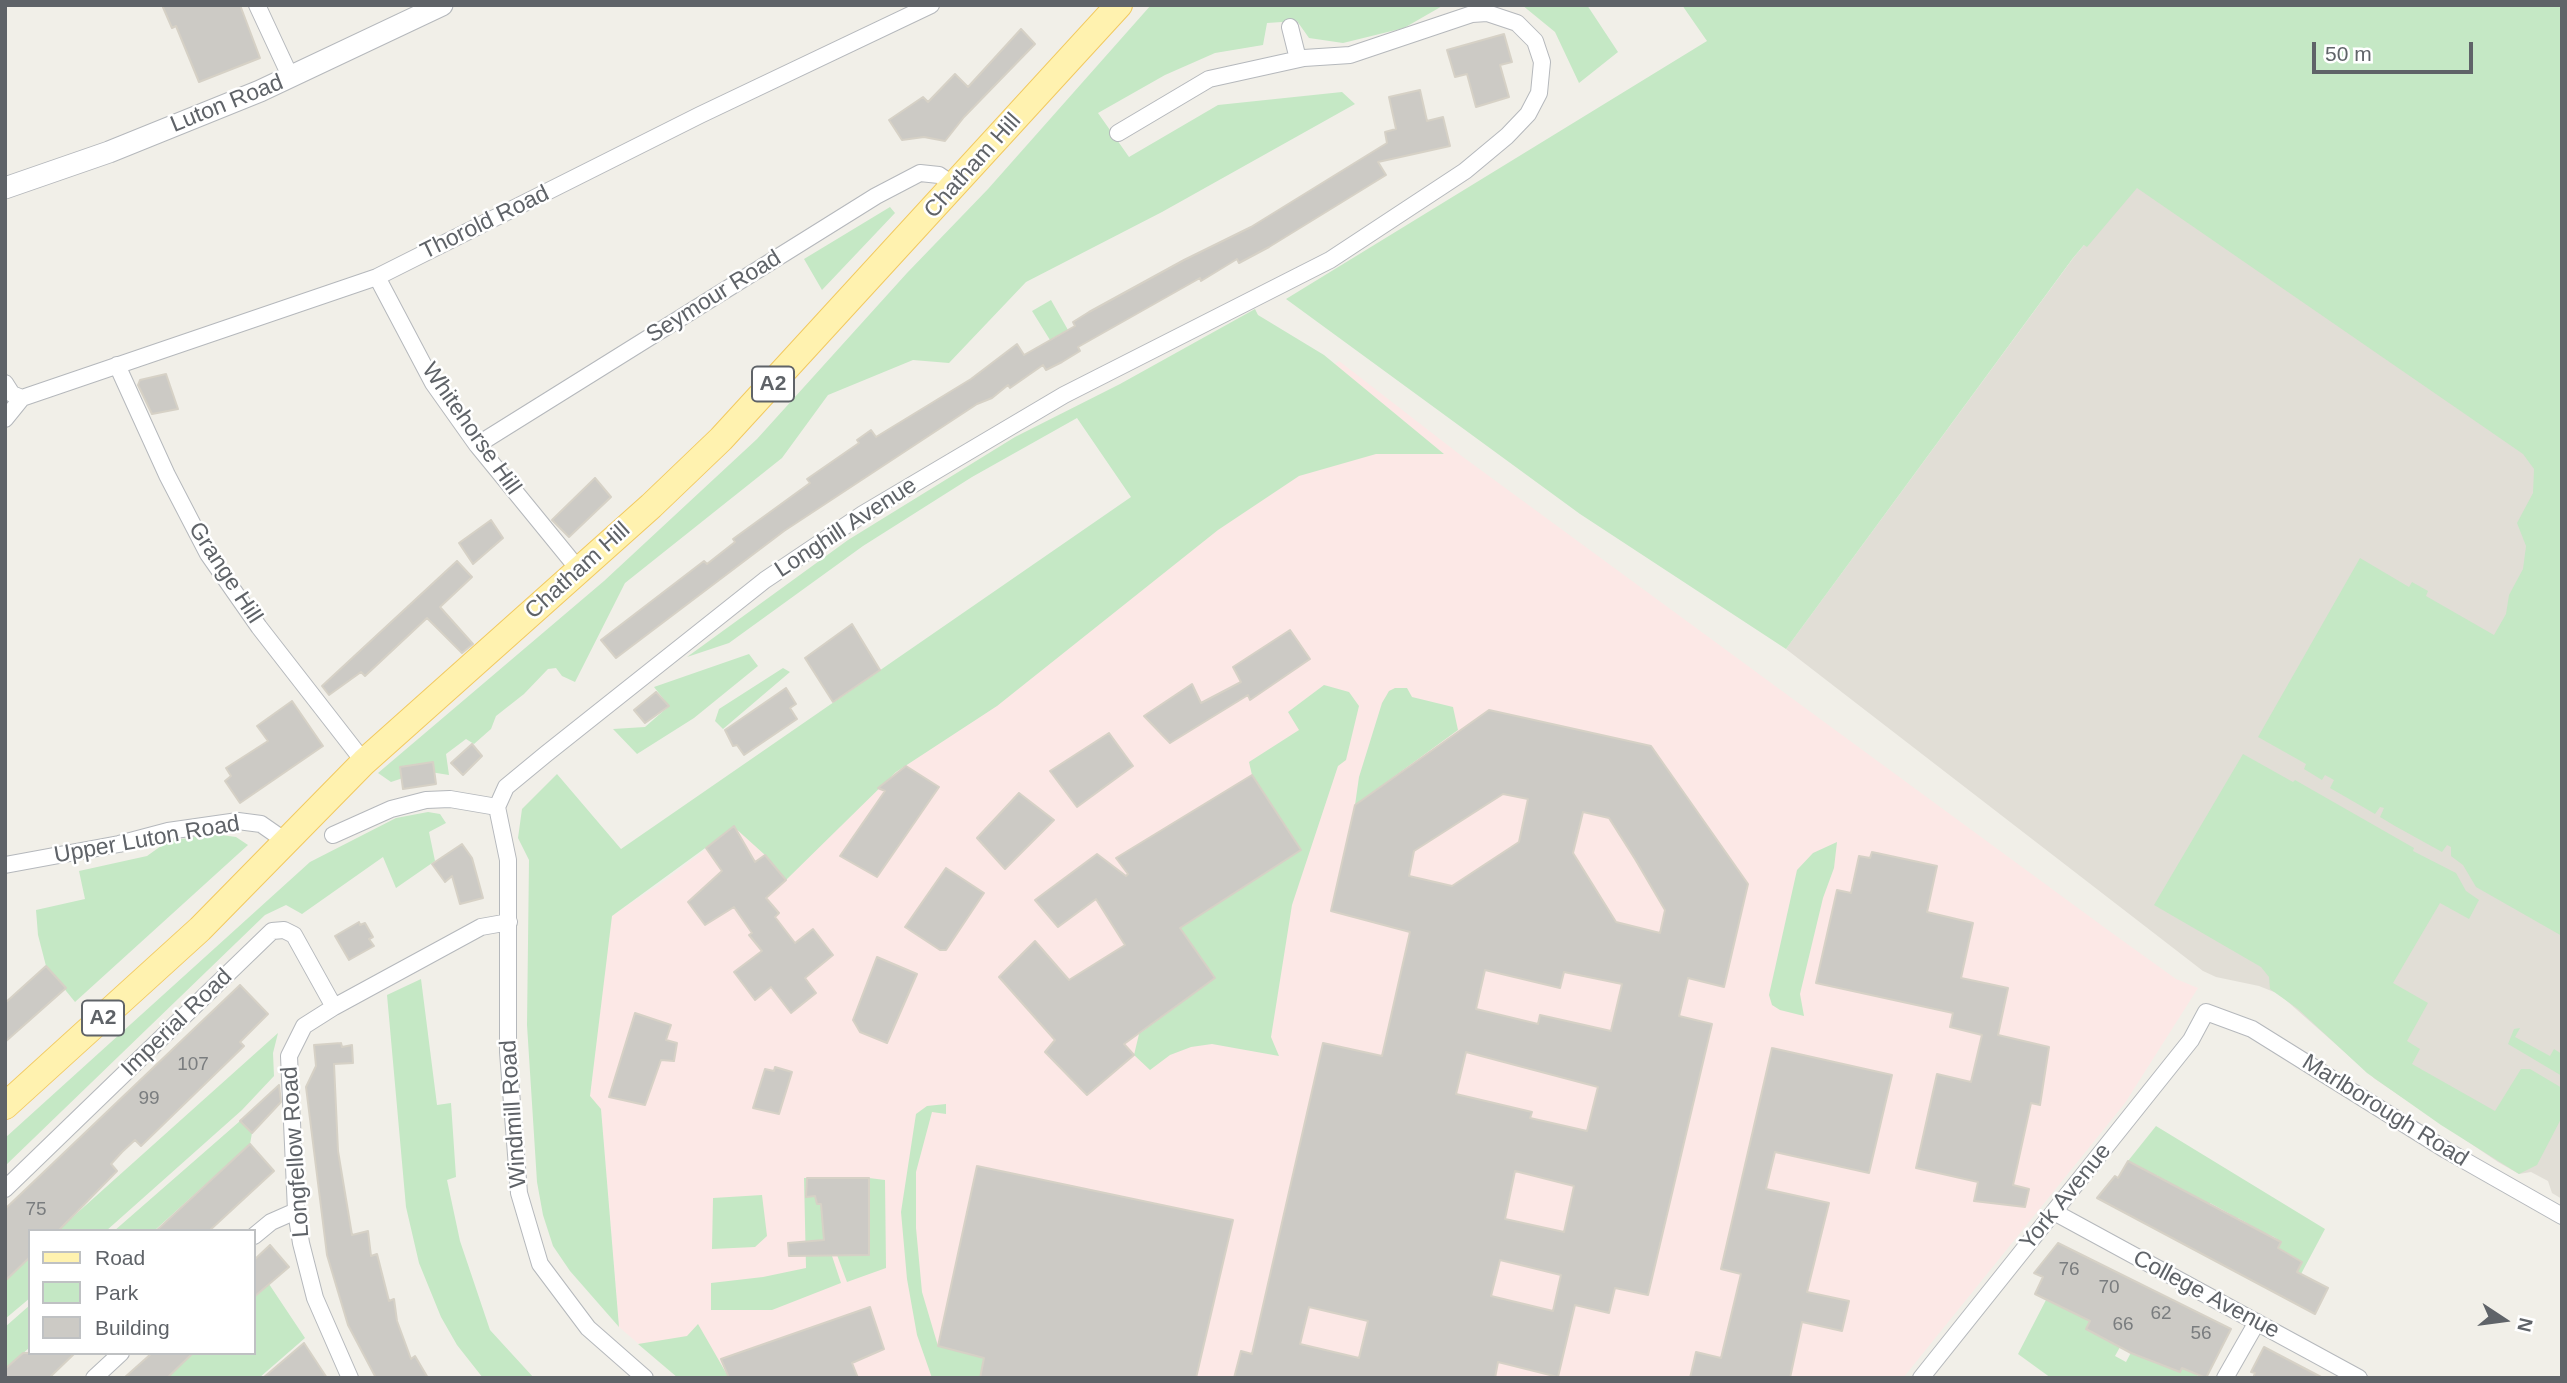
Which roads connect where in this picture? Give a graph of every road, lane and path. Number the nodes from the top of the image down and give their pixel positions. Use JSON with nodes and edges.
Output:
{"nodes":[{"id":1,"x":257,"y":5,"type":"edge"},
{"id":2,"x":442,"y":5,"type":"edge"},
{"id":3,"x":930,"y":5,"type":"edge"},
{"id":4,"x":1119,"y":5,"type":"edge"},
{"id":5,"x":1290,"y":27,"type":"dead end"},
{"id":6,"x":1298,"y":59,"type":"junction"},
{"id":7,"x":290,"y":78,"type":"junction"},
{"id":8,"x":1118,"y":133,"type":"dead end"},
{"id":9,"x":955,"y":186,"type":"junction"},
{"id":10,"x":5,"y":188,"type":"edge"},
{"id":11,"x":377,"y":277,"type":"junction"},
{"id":12,"x":117,"y":366,"type":"junction"},
{"id":13,"x":5,"y":383,"type":"edge"},
{"id":14,"x":22,"y":398,"type":"junction"},
{"id":15,"x":5,"y":419,"type":"edge"},
{"id":16,"x":477,"y":445,"type":"junction"},
{"id":17,"x":579,"y":570,"type":"junction"},
{"id":18,"x":364,"y":762,"type":"junction"},
{"id":19,"x":497,"y":807,"type":"junction"},
{"id":20,"x":333,"y":835,"type":"dead end"},
{"id":21,"x":284,"y":840,"type":"junction"},
{"id":22,"x":5,"y":865,"type":"edge"},
{"id":23,"x":509,"y":922,"type":"junction"},
{"id":24,"x":334,"y":1007,"type":"junction"},
{"id":25,"x":2206,"y":1012,"type":"joint"},
{"id":26,"x":5,"y":1106,"type":"edge"},
{"id":27,"x":5,"y":1189,"type":"edge"},
{"id":28,"x":296,"y":1212,"type":"junction"},
{"id":29,"x":2054,"y":1212,"type":"junction"},
{"id":30,"x":2562,"y":1216,"type":"edge"},
{"id":31,"x":256,"y":1234,"type":"edge"},
{"id":32,"x":2257,"y":1322,"type":"junction"},
{"id":33,"x":119,"y":1355,"type":"edge"},
{"id":34,"x":94,"y":1378,"type":"edge"},
{"id":35,"x":350,"y":1378,"type":"edge"},
{"id":36,"x":645,"y":1378,"type":"edge"},
{"id":37,"x":1921,"y":1378,"type":"edge"},
{"id":38,"x":2225,"y":1378,"type":"edge"},
{"id":39,"x":2359,"y":1378,"type":"edge"}],
"edges":[{"from":1,"to":7,"type":"street"},
{"from":2,"to":7,"type":"street","name":"Luton Road"},
{"from":3,"to":11,"type":"street","name":"Thorold Road"},
{"from":4,"to":9,"type":"main road","name":"Chatham Hill","number":"A2"},
{"from":5,"to":6,"type":"street"},
{"from":6,"to":8,"type":"street","name":"Longhill Avenue"},
{"from":6,"to":19,"type":"street","name":"Longhill Avenue"},
{"from":7,"to":10,"type":"street","name":"Luton Road"},
{"from":9,"to":16,"type":"street","name":"Seymour Road"},
{"from":9,"to":17,"type":"main road","name":"Chatham Hill","number":"A2"},
{"from":11,"to":12,"type":"street","name":"Thorold Road"},
{"from":11,"to":16,"type":"street","name":"Whitehorse Hill"},
{"from":12,"to":14,"type":"street","name":"Thorold Road"},
{"from":12,"to":18,"type":"street","name":"Grange Hill"},
{"from":13,"to":14,"type":"street"},
{"from":14,"to":15,"type":"street"},
{"from":16,"to":17,"type":"street","name":"Whitehorse Hill"},
{"from":17,"to":18,"type":"main road","name":"Chatham Hill","number":"A2"},
{"from":18,"to":21,"type":"main road","name":"Chatham Hill","number":"A2"},
{"from":19,"to":20,"type":"street"},
{"from":19,"to":23,"type":"street","name":"Windmill Road"},
{"from":21,"to":22,"type":"street","name":"Upper Luton Road"},
{"from":21,"to":26,"type":"main road","name":"Chatham Hill","number":"A2"},
{"from":23,"to":24,"type":"street","name":"Longfellow Road"},
{"from":23,"to":36,"type":"street","name":"Windmill Road"},
{"from":24,"to":27,"type":"street","name":"Imperial Road"},
{"from":24,"to":28,"type":"street","name":"Longfellow Road"},
{"from":25,"to":29,"type":"street","name":"York Avenue"},
{"from":25,"to":30,"type":"street","name":"Marlborough Road"},
{"from":28,"to":31,"type":"street"},
{"from":28,"to":35,"type":"street","name":"Longfellow Road"},
{"from":29,"to":32,"type":"street","name":"College Avenue"},
{"from":29,"to":37,"type":"street","name":"York Avenue"},
{"from":32,"to":38,"type":"street"},
{"from":32,"to":39,"type":"street","name":"College Avenue"},
{"from":33,"to":34,"type":"street"}]}
